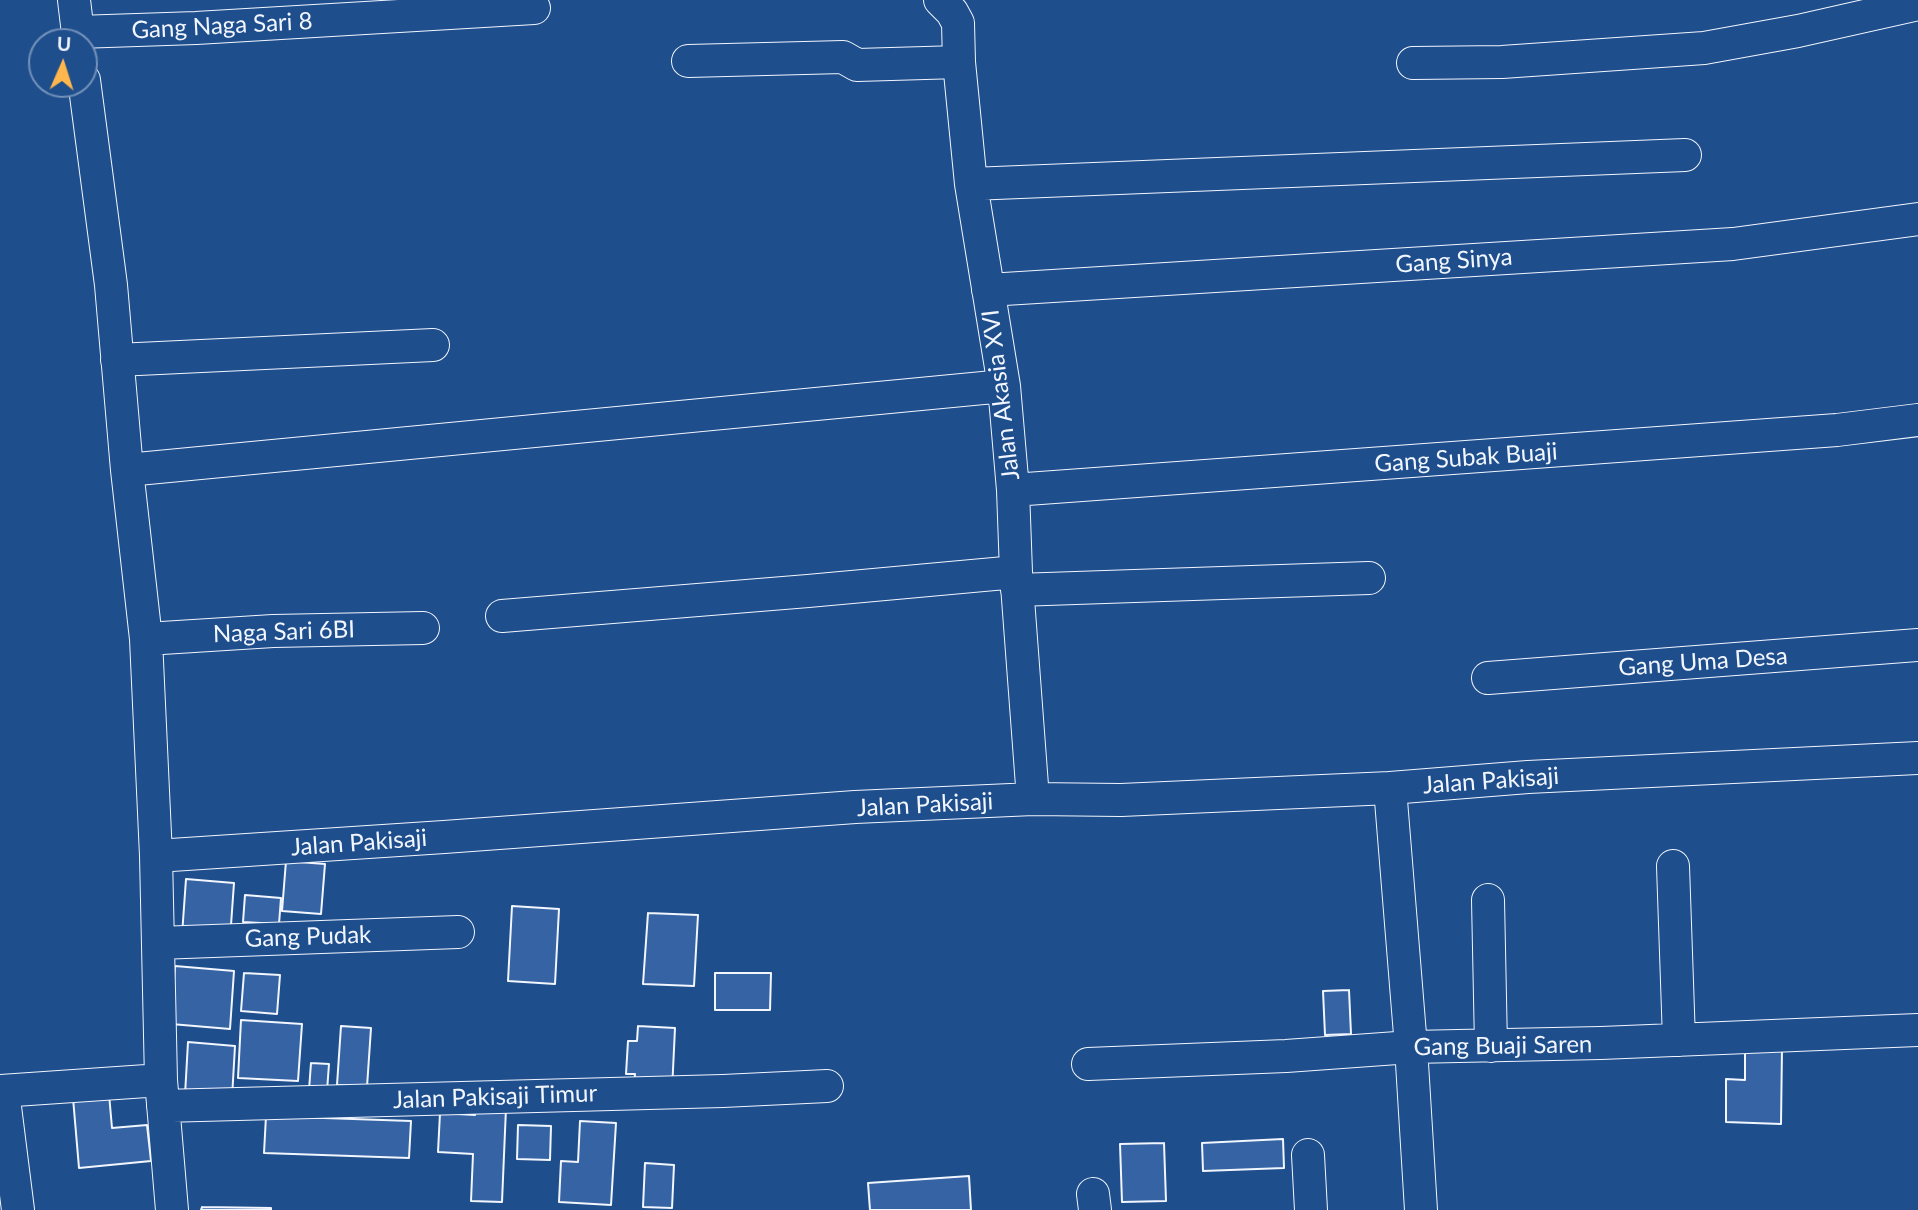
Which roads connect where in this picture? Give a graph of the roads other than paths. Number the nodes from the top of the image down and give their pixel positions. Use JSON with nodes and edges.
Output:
{"nodes":[{"id":1,"x":74,"y":0,"type":"edge"},
{"id":2,"x":940,"y":0,"type":"edge"},
{"id":3,"x":1918,"y":4,"type":"edge"},
{"id":4,"x":534,"y":8,"type":"dead end"},
{"id":5,"x":77,"y":28,"type":"edge"},
{"id":6,"x":98,"y":35,"type":"edge"},
{"id":7,"x":688,"y":61,"type":"dead end"},
{"id":8,"x":959,"y":62,"type":"junction"},
{"id":9,"x":1413,"y":62,"type":"dead end"},
{"id":10,"x":86,"y":98,"type":"edge"},
{"id":11,"x":1685,"y":155,"type":"dead end"},
{"id":12,"x":971,"y":184,"type":"junction"},
{"id":13,"x":1918,"y":219,"type":"edge"},
{"id":14,"x":988,"y":290,"type":"junction"},
{"id":15,"x":433,"y":345,"type":"dead end"},
{"id":16,"x":117,"y":360,"type":"junction"},
{"id":17,"x":1004,"y":386,"type":"junction"},
{"id":18,"x":1918,"y":421,"type":"edge"},
{"id":19,"x":127,"y":470,"type":"junction"},
{"id":20,"x":1013,"y":490,"type":"junction"},
{"id":21,"x":1368,"y":578,"type":"dead end"},
{"id":22,"x":1016,"y":581,"type":"junction"},
{"id":23,"x":502,"y":616,"type":"dead end"},
{"id":24,"x":423,"y":628,"type":"dead end"},
{"id":25,"x":146,"y":639,"type":"junction"},
{"id":26,"x":1918,"y":645,"type":"edge"},
{"id":27,"x":1488,"y":678,"type":"dead end"},
{"id":28,"x":1918,"y":758,"type":"edge"},
{"id":29,"x":1390,"y":788,"type":"junction"},
{"id":30,"x":1033,"y":799,"type":"junction"},
{"id":31,"x":156,"y":856,"type":"junction"},
{"id":32,"x":1673,"y":866,"type":"dead end"},
{"id":33,"x":1488,"y":900,"type":"dead end"},
{"id":34,"x":458,"y":932,"type":"dead end"},
{"id":35,"x":158,"y":943,"type":"junction"},
{"id":36,"x":1918,"y":1030,"type":"edge"},
{"id":37,"x":1679,"y":1040,"type":"junction"},
{"id":38,"x":1491,"y":1046,"type":"junction"},
{"id":39,"x":1412,"y":1047,"type":"junction"},
{"id":40,"x":1088,"y":1064,"type":"dead end"},
{"id":41,"x":827,"y":1086,"type":"dead end"},
{"id":42,"x":1,"y":1091,"type":"edge"},
{"id":43,"x":162,"y":1093,"type":"junction"},
{"id":44,"x":1308,"y":1155,"type":"dead end"},
{"id":45,"x":18,"y":1210,"type":"edge"},
{"id":46,"x":172,"y":1210,"type":"edge"},
{"id":47,"x":1311,"y":1210,"type":"edge"},
{"id":48,"x":1421,"y":1210,"type":"edge"}],
"edges":[{"from":1,"to":5,"type":"street"},
{"from":2,"to":8,"type":"street","name":"Jalan Akasia XVI"},
{"from":3,"to":9,"type":"street"},
{"from":4,"to":6,"type":"street","name":"Gang Naga Sari 8"},
{"from":7,"to":8,"type":"street"},
{"from":8,"to":12,"type":"street","name":"Jalan Akasia XVI"},
{"from":10,"to":16,"type":"street"},
{"from":11,"to":12,"type":"street"},
{"from":12,"to":14,"type":"street","name":"Jalan Akasia XVI"},
{"from":13,"to":14,"type":"street","name":"Gang Sinya"},
{"from":14,"to":17,"type":"street","name":"Jalan Akasia XVI"},
{"from":15,"to":16,"type":"street"},
{"from":16,"to":19,"type":"street"},
{"from":17,"to":19,"type":"street"},
{"from":17,"to":20,"type":"street","name":"Jalan Akasia XVI"},
{"from":18,"to":20,"type":"street","name":"Gang Subak Buaji"},
{"from":19,"to":25,"type":"street"},
{"from":20,"to":22,"type":"street","name":"Jalan Akasia XVI"},
{"from":21,"to":22,"type":"street"},
{"from":22,"to":23,"type":"street"},
{"from":22,"to":30,"type":"street","name":"Jalan Akasia XVI"},
{"from":24,"to":25,"type":"street","name":"Naga Sari 6BI"},
{"from":25,"to":31,"type":"street"},
{"from":26,"to":27,"type":"street","name":"Gang Uma Desa"},
{"from":28,"to":29,"type":"street","name":"Jalan Pakisaji"},
{"from":29,"to":30,"type":"street","name":"Jalan Pakisaji"},
{"from":29,"to":39,"type":"street"},
{"from":30,"to":31,"type":"street","name":"Jalan Pakisaji"},
{"from":31,"to":35,"type":"street"},
{"from":32,"to":37,"type":"street"},
{"from":33,"to":38,"type":"street"},
{"from":34,"to":35,"type":"street","name":"Gang Pudak"},
{"from":35,"to":43,"type":"street"},
{"from":36,"to":37,"type":"street","name":"Gang Buaji Saren"},
{"from":37,"to":38,"type":"street","name":"Gang Buaji Saren"},
{"from":38,"to":39,"type":"street","name":"Gang Buaji Saren"},
{"from":39,"to":40,"type":"street","name":"Gang Buaji Saren"},
{"from":39,"to":48,"type":"street"},
{"from":41,"to":43,"type":"street","name":"Jalan Pakisaji Timur"},
{"from":42,"to":43,"type":"street","name":"Jalan Pakisaji Timur"},
{"from":42,"to":45,"type":"street"},
{"from":43,"to":46,"type":"street"},
{"from":44,"to":47,"type":"street"}]}
